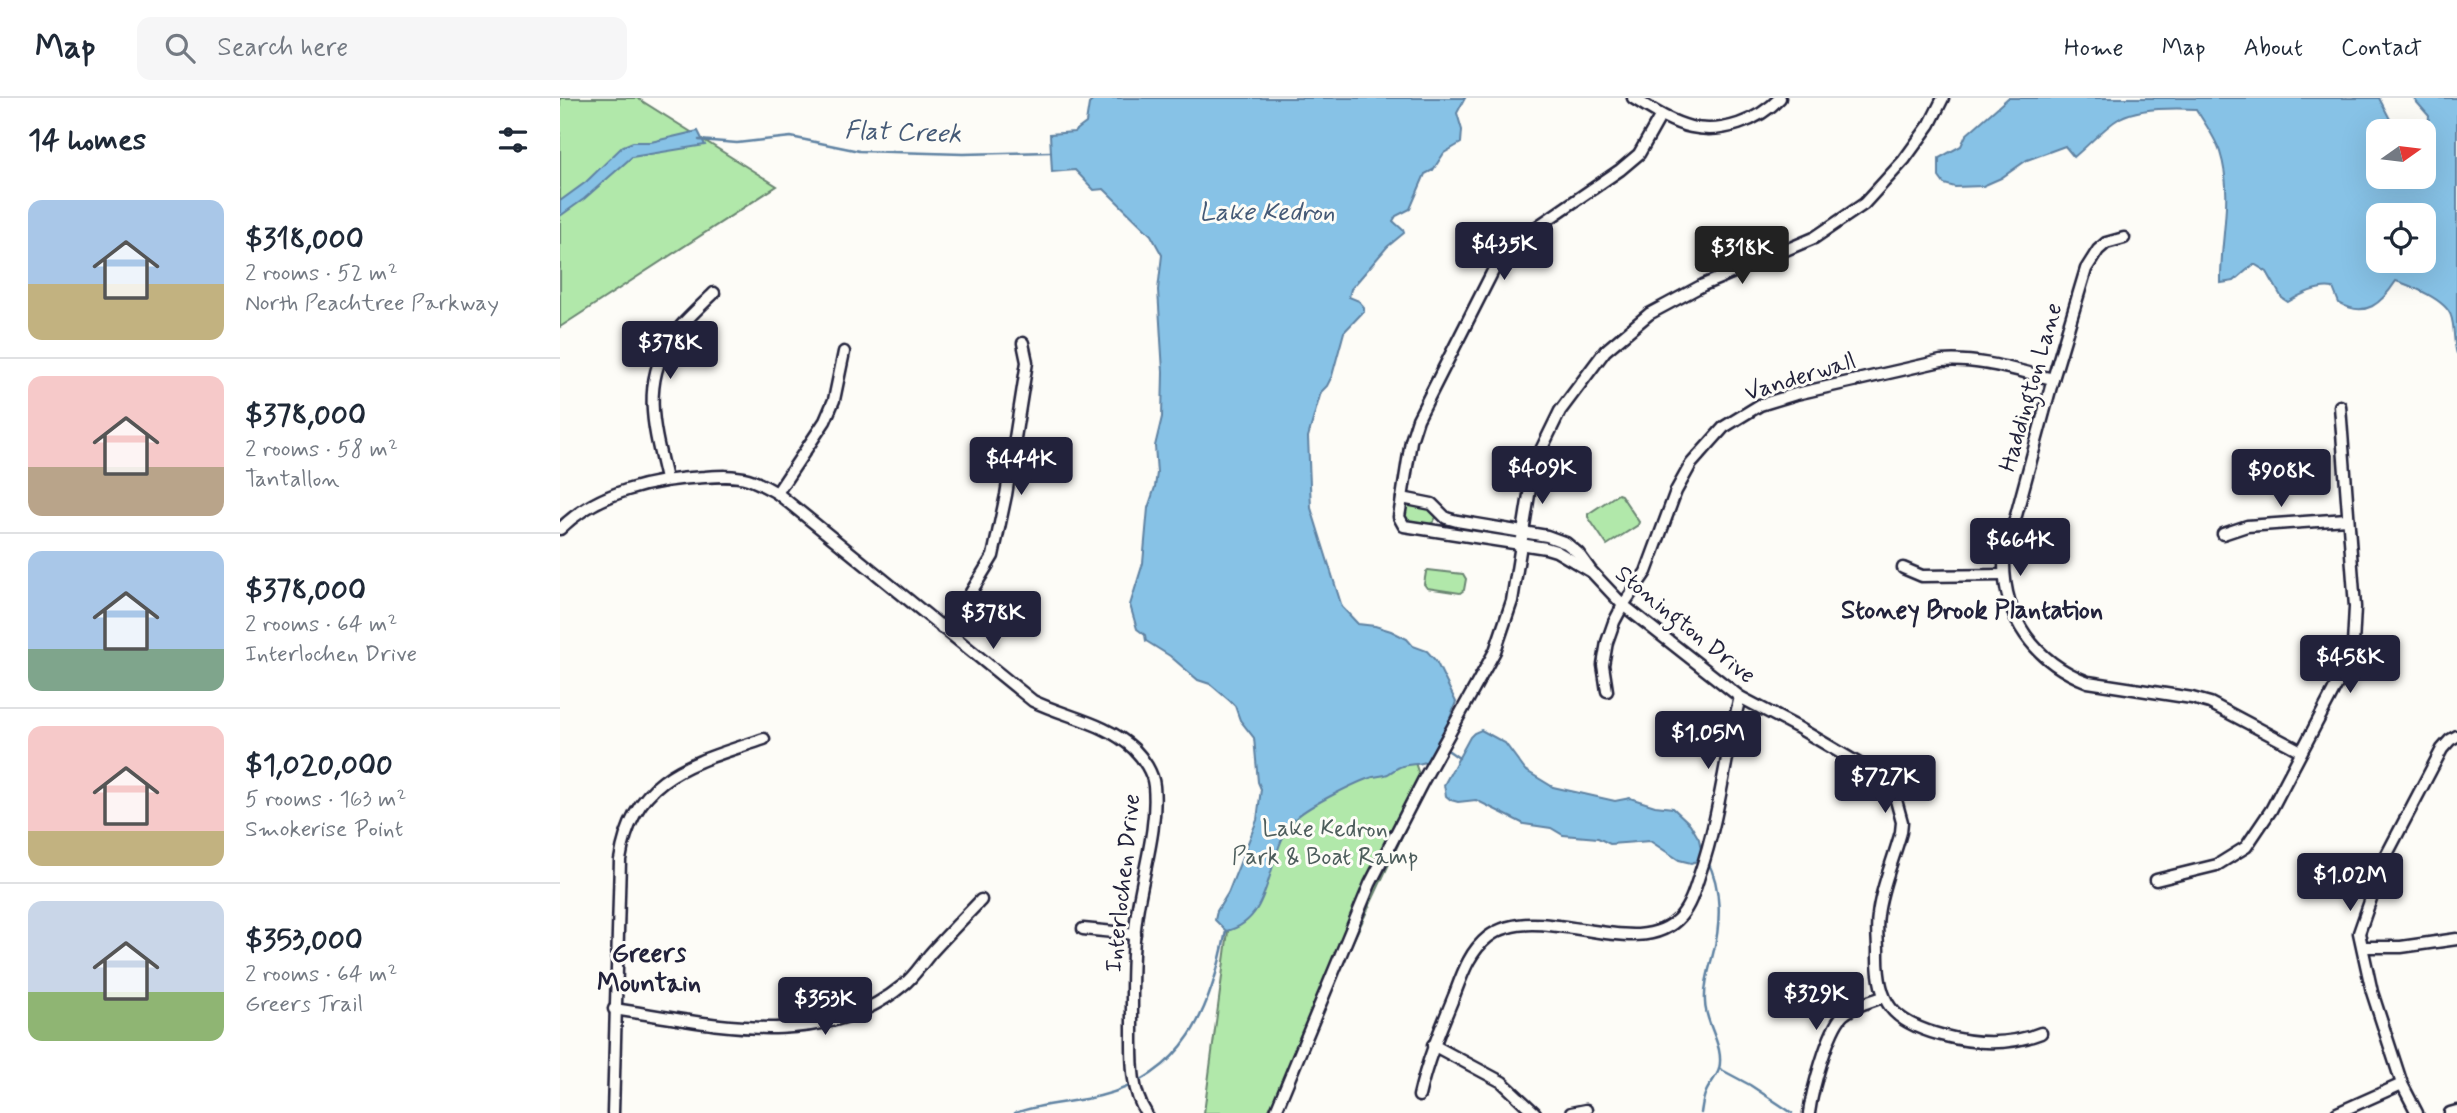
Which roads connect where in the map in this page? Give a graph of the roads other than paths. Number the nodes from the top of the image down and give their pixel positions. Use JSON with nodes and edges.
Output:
{"nodes":[{"id":1,"x":1633,"y":98,"type":"edge"},
{"id":2,"x":1780,"y":98,"type":"edge"},
{"id":3,"x":1943,"y":98,"type":"edge"},
{"id":4,"x":1661,"y":115,"type":"junction"},
{"id":5,"x":2124,"y":238,"type":"dead end"},
{"id":6,"x":714,"y":293,"type":"dead end"},
{"id":7,"x":1023,"y":343,"type":"dead end"},
{"id":8,"x":844,"y":352,"type":"dead end"},
{"id":9,"x":2053,"y":379,"type":"junction"},
{"id":10,"x":2340,"y":406,"type":"dead end"},
{"id":11,"x":666,"y":479,"type":"junction"},
{"id":12,"x":777,"y":493,"type":"junction"},
{"id":13,"x":1402,"y":498,"type":"junction"},
{"id":14,"x":1450,"y":519,"type":"junction"},
{"id":15,"x":2347,"y":519,"type":"junction"},
{"id":16,"x":560,"y":529,"type":"edge"},
{"id":17,"x":1523,"y":531,"type":"junction"},
{"id":18,"x":1447,"y":532,"type":"junction"},
{"id":19,"x":2223,"y":534,"type":"dead end"},
{"id":20,"x":1521,"y":545,"type":"junction"},
{"id":21,"x":1903,"y":568,"type":"dead end"},
{"id":22,"x":1591,"y":571,"type":"junction"},
{"id":23,"x":2004,"y":575,"type":"junction"},
{"id":24,"x":1623,"y":605,"type":"junction"},
{"id":25,"x":942,"y":628,"type":"junction"},
{"id":26,"x":1607,"y":691,"type":"dead end"},
{"id":27,"x":1740,"y":697,"type":"junction"},
{"id":28,"x":2457,"y":736,"type":"edge"},
{"id":29,"x":764,"y":739,"type":"dead end"},
{"id":30,"x":2301,"y":751,"type":"junction"},
{"id":31,"x":2156,"y":880,"type":"dead end"},
{"id":32,"x":981,"y":900,"type":"dead end"},
{"id":33,"x":1083,"y":929,"type":"dead end"},
{"id":34,"x":1135,"y":934,"type":"junction"},
{"id":35,"x":2457,"y":939,"type":"edge"},
{"id":36,"x":2362,"y":947,"type":"junction"},
{"id":37,"x":1883,"y":997,"type":"junction"},
{"id":38,"x":614,"y":1009,"type":"junction"},
{"id":39,"x":2041,"y":1032,"type":"dead end"},
{"id":40,"x":1433,"y":1045,"type":"junction"},
{"id":41,"x":2402,"y":1084,"type":"junction"},
{"id":42,"x":1419,"y":1096,"type":"dead end"},
{"id":43,"x":1586,"y":1110,"type":"dead end"},
{"id":44,"x":2457,"y":1111,"type":"edge"},
{"id":45,"x":613,"y":1113,"type":"edge"},
{"id":46,"x":1146,"y":1113,"type":"edge"},
{"id":47,"x":1275,"y":1113,"type":"edge"},
{"id":48,"x":1535,"y":1113,"type":"edge"},
{"id":49,"x":1571,"y":1113,"type":"edge"},
{"id":50,"x":1809,"y":1113,"type":"edge"},
{"id":51,"x":2337,"y":1113,"type":"edge"},
{"id":52,"x":2417,"y":1113,"type":"edge"},
{"id":53,"x":2450,"y":1113,"type":"edge"}],
"edges":[{"from":1,"to":4,"type":"street"},
{"from":2,"to":4,"type":"street"},
{"from":3,"to":17,"type":"street"},
{"from":4,"to":13,"type":"street"},
{"from":5,"to":9,"type":"street","name":"Haddington Lane"},
{"from":6,"to":11,"type":"street"},
{"from":7,"to":25,"type":"street"},
{"from":8,"to":12,"type":"street"},
{"from":9,"to":23,"type":"street","name":"Haddington Lane"},
{"from":9,"to":24,"type":"street","name":"Vanderwall"},
{"from":10,"to":15,"type":"street"},
{"from":11,"to":12,"type":"street","name":"Interlochen Drive"},
{"from":11,"to":16,"type":"street","name":"Interlochen Drive"},
{"from":12,"to":25,"type":"street","name":"Interlochen Drive"},
{"from":13,"to":14,"type":"street"},
{"from":13,"to":18,"type":"street","name":"Stonington Drive"},
{"from":14,"to":17,"type":"street","name":"Stonington Drive"},
{"from":14,"to":18,"type":"street"},
{"from":15,"to":19,"type":"street"},
{"from":15,"to":30,"type":"street"},
{"from":17,"to":20,"type":"street"},
{"from":17,"to":22,"type":"street","name":"Stonington Drive"},
{"from":18,"to":20,"type":"street","name":"Stonington Drive"},
{"from":20,"to":22,"type":"street","name":"Stonington Drive"},
{"from":20,"to":47,"type":"street"},
{"from":21,"to":23,"type":"street"},
{"from":22,"to":24,"type":"street","name":"Stonington Drive"},
{"from":23,"to":30,"type":"street","name":"Haddington Lane"},
{"from":24,"to":26,"type":"street","name":"Vanderwall"},
{"from":24,"to":27,"type":"street","name":"Stonington Drive"},
{"from":25,"to":34,"type":"street","name":"Interlochen Drive"},
{"from":27,"to":37,"type":"street","name":"Stonington Drive"},
{"from":27,"to":40,"type":"street"},
{"from":28,"to":36,"type":"street"},
{"from":29,"to":38,"type":"street"},
{"from":30,"to":31,"type":"street"},
{"from":32,"to":38,"type":"street"},
{"from":33,"to":34,"type":"street"},
{"from":34,"to":46,"type":"street","name":"Interlochen Drive"},
{"from":35,"to":36,"type":"street"},
{"from":36,"to":41,"type":"street"},
{"from":37,"to":39,"type":"street"},
{"from":37,"to":50,"type":"street"},
{"from":38,"to":45,"type":"street"},
{"from":40,"to":42,"type":"street"},
{"from":40,"to":48,"type":"street"},
{"from":41,"to":51,"type":"street"},
{"from":41,"to":52,"type":"street"},
{"from":43,"to":49,"type":"street"},
{"from":44,"to":53,"type":"street"}]}
